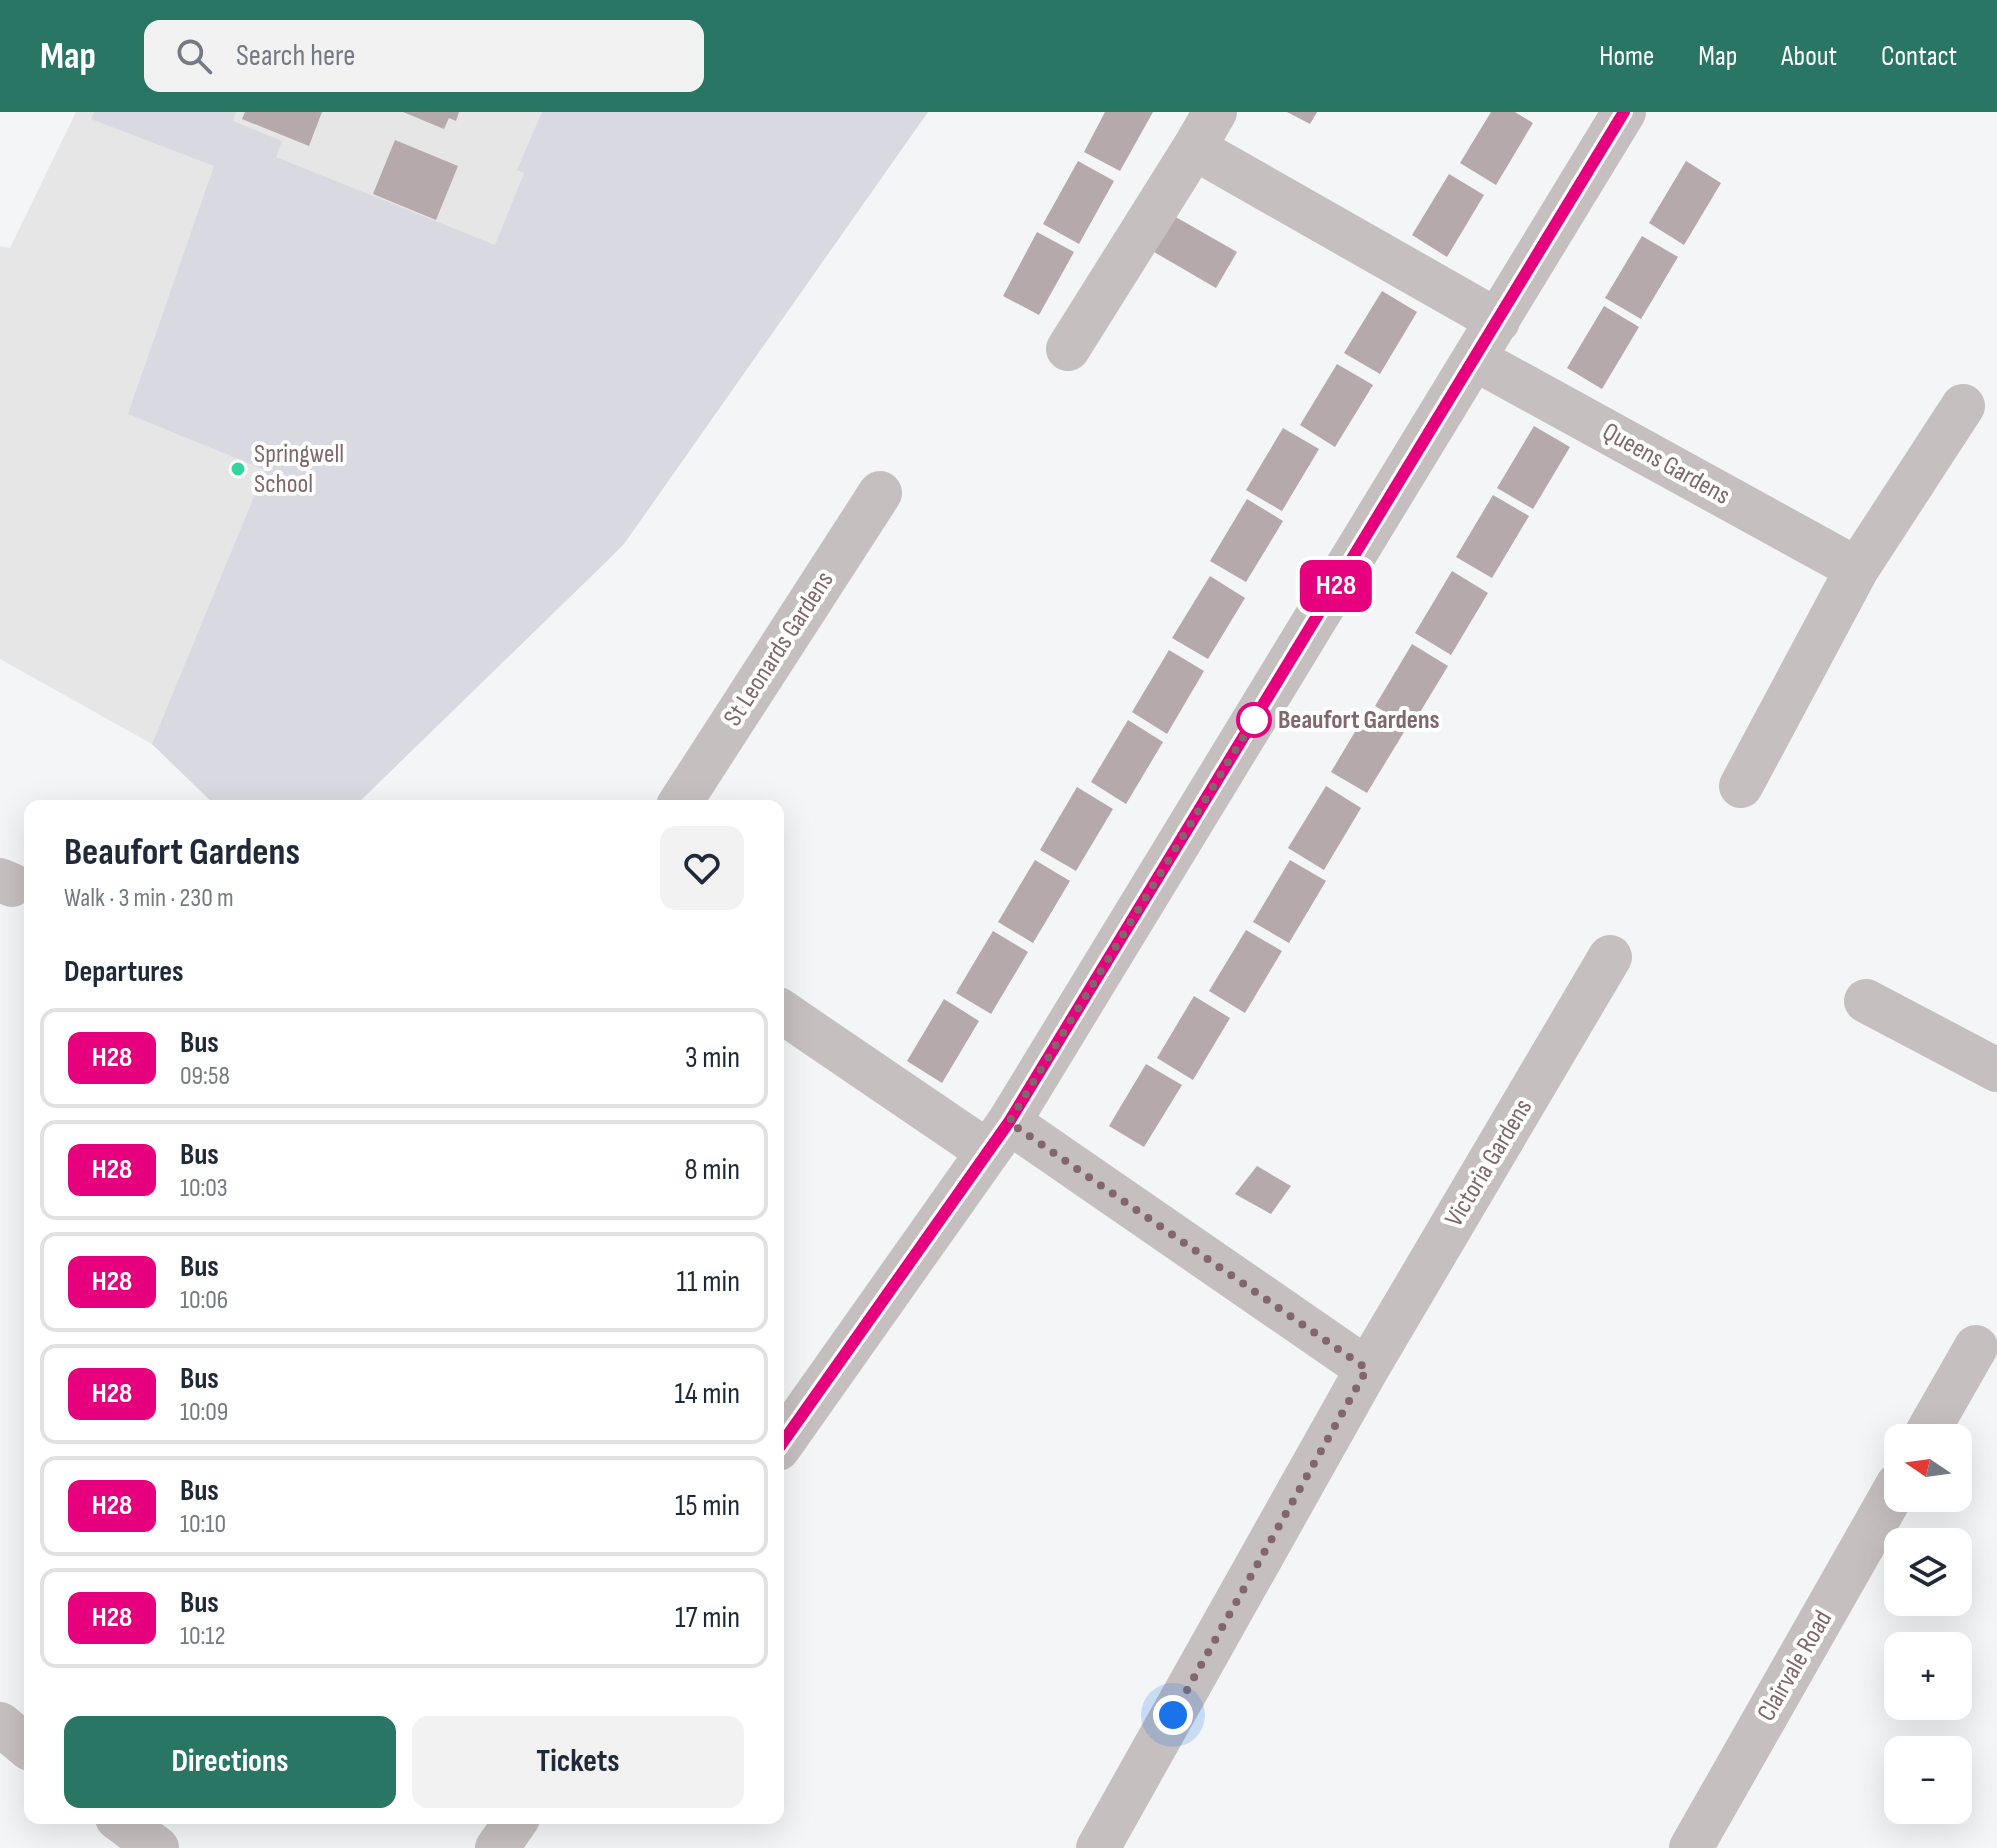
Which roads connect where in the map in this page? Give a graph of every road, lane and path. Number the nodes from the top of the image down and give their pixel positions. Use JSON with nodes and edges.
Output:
{"nodes":[{"id":1,"x":1624,"y":112,"type":"edge"},
{"id":2,"x":1204,"y":130,"type":"edge"},
{"id":3,"x":1498,"y":321,"type":"junction"},
{"id":4,"x":1068,"y":349,"type":"dead end"},
{"id":5,"x":1475,"y":359,"type":"junction"},
{"id":6,"x":1963,"y":406,"type":"dead end"},
{"id":7,"x":880,"y":493,"type":"dead end"},
{"id":8,"x":1857,"y":569,"type":"junction"},
{"id":9,"x":1741,"y":786,"type":"dead end"},
{"id":10,"x":682,"y":800,"type":"edge"},
{"id":11,"x":1610,"y":957,"type":"dead end"},
{"id":12,"x":1866,"y":1001,"type":"dead end"},
{"id":13,"x":784,"y":1012,"type":"edge"},
{"id":14,"x":1997,"y":1070,"type":"edge"},
{"id":15,"x":998,"y":1137,"type":"junction"},
{"id":16,"x":1976,"y":1347,"type":"dead end"},
{"id":17,"x":1367,"y":1369,"type":"junction"},
{"id":18,"x":1932,"y":1424,"type":"edge"},
{"id":19,"x":784,"y":1440,"type":"edge"},
{"id":20,"x":1884,"y":1509,"type":"edge"},
{"id":21,"x":0,"y":1724,"type":"edge"},
{"id":22,"x":24,"y":1744,"type":"edge"},
{"id":23,"x":125,"y":1824,"type":"edge"},
{"id":24,"x":514,"y":1824,"type":"edge"},
{"id":25,"x":157,"y":1848,"type":"edge"},
{"id":26,"x":497,"y":1848,"type":"edge"},
{"id":27,"x":1098,"y":1848,"type":"edge"},
{"id":28,"x":1692,"y":1848,"type":"edge"}],
"edges":[{"from":1,"to":3,"type":"street"},
{"from":2,"to":3,"type":"street"},
{"from":2,"to":4,"type":"street"},
{"from":3,"to":5,"type":"street"},
{"from":5,"to":8,"type":"street","name":"Queens Gardens"},
{"from":5,"to":15,"type":"street"},
{"from":6,"to":8,"type":"street"},
{"from":7,"to":10,"type":"street","name":"St Leonards Gardens"},
{"from":8,"to":9,"type":"street"},
{"from":11,"to":17,"type":"street","name":"Victoria Gardens"},
{"from":12,"to":14,"type":"street"},
{"from":13,"to":15,"type":"street"},
{"from":15,"to":17,"type":"street"},
{"from":15,"to":19,"type":"street"},
{"from":16,"to":18,"type":"street"},
{"from":17,"to":27,"type":"street","name":"Victoria Gardens"},
{"from":20,"to":28,"type":"street","name":"Clairvale Road"},
{"from":21,"to":22,"type":"street"},
{"from":23,"to":25,"type":"street"},
{"from":24,"to":26,"type":"street"}]}
